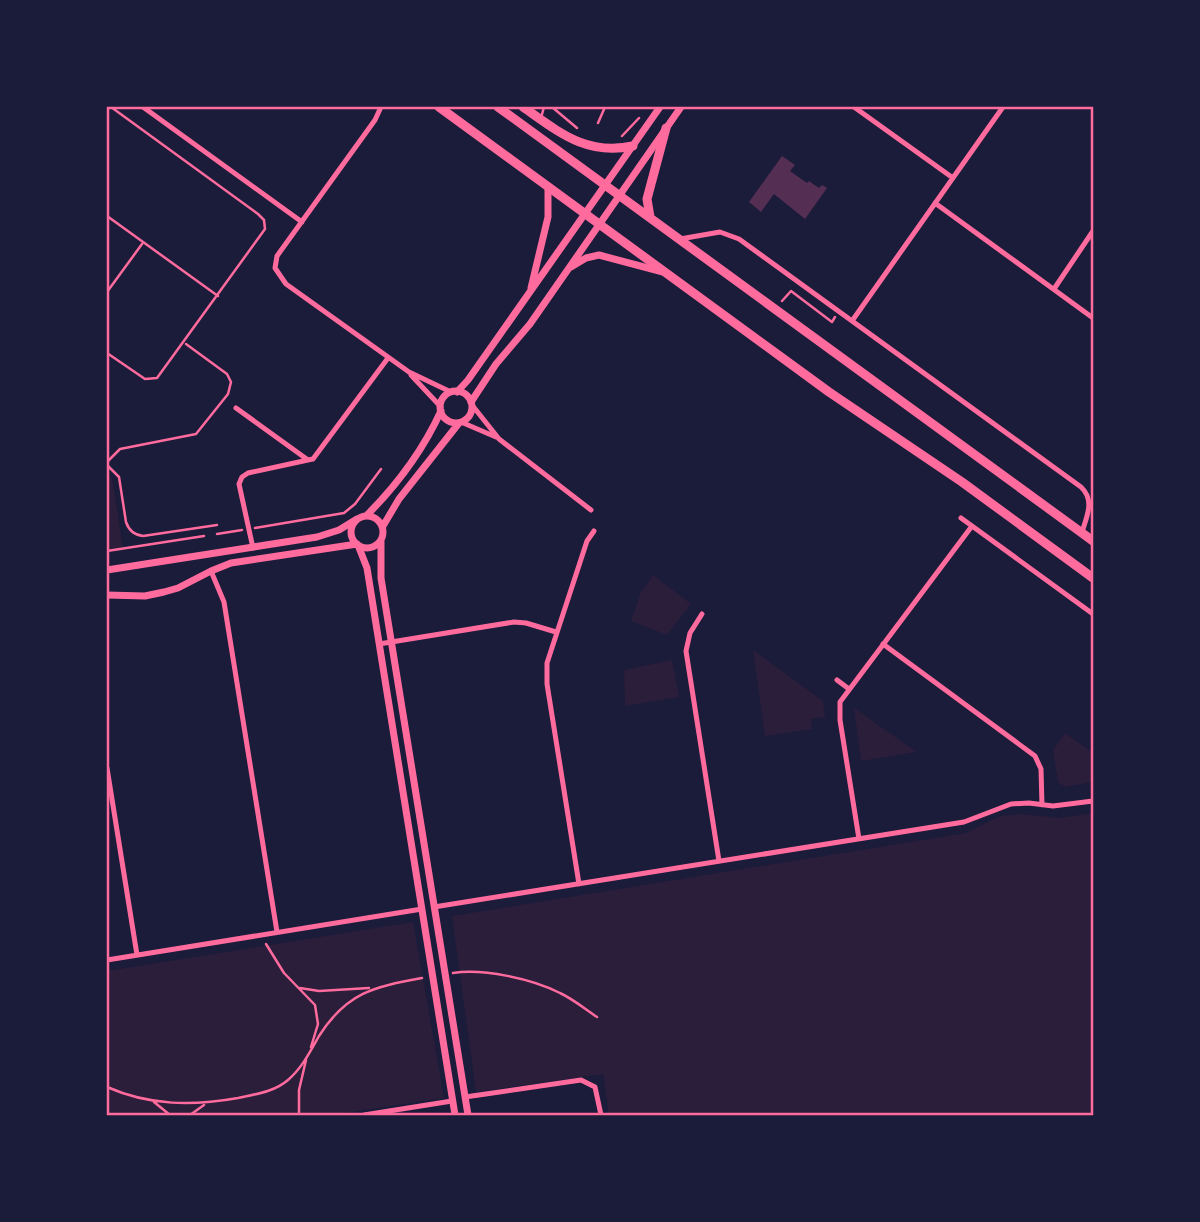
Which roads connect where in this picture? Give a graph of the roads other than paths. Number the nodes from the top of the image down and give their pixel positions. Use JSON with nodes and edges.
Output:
{"nodes":[{"id":1,"x":111,"y":107,"type":"edge"},
{"id":2,"x":144,"y":107,"type":"edge"},
{"id":3,"x":381,"y":107,"type":"edge"},
{"id":4,"x":439,"y":107,"type":"edge"},
{"id":5,"x":498,"y":107,"type":"edge"},
{"id":6,"x":523,"y":107,"type":"edge"},
{"id":7,"x":544,"y":107,"type":"edge"},
{"id":8,"x":605,"y":107,"type":"edge"},
{"id":9,"x":660,"y":107,"type":"edge"},
{"id":10,"x":681,"y":107,"type":"edge"},
{"id":11,"x":854,"y":107,"type":"edge"},
{"id":12,"x":1003,"y":107,"type":"edge"},
{"id":13,"x":541,"y":120,"type":"junction"},
{"id":14,"x":598,"y":123,"type":"dead end"},
{"id":15,"x":666,"y":128,"type":"junction"},
{"id":16,"x":542,"y":139,"type":"junction"},
{"id":17,"x":633,"y":146,"type":"junction"},
{"id":18,"x":953,"y":178,"type":"junction"},
{"id":19,"x":604,"y":185,"type":"junction"},
{"id":20,"x":548,"y":186,"type":"junction"},
{"id":21,"x":620,"y":195,"type":"junction"},
{"id":22,"x":935,"y":203,"type":"junction"},
{"id":23,"x":584,"y":212,"type":"junction"},
{"id":24,"x":107,"y":216,"type":"edge"},
{"id":25,"x":650,"y":217,"type":"junction"},
{"id":26,"x":302,"y":222,"type":"junction"},
{"id":27,"x":600,"y":223,"type":"junction"},
{"id":28,"x":1093,"y":230,"type":"edge"},
{"id":29,"x":680,"y":239,"type":"junction"},
{"id":30,"x":143,"y":243,"type":"junction"},
{"id":31,"x":569,"y":268,"type":"junction"},
{"id":32,"x":670,"y":275,"type":"junction"},
{"id":33,"x":1054,"y":289,"type":"junction"},
{"id":34,"x":107,"y":292,"type":"edge"},
{"id":35,"x":530,"y":292,"type":"junction"},
{"id":36,"x":218,"y":296,"type":"junction"},
{"id":37,"x":1093,"y":318,"type":"edge"},
{"id":38,"x":852,"y":321,"type":"junction"},
{"id":39,"x":185,"y":342,"type":"junction"},
{"id":40,"x":107,"y":353,"type":"edge"},
{"id":41,"x":388,"y":358,"type":"junction"},
{"id":42,"x":409,"y":372,"type":"junction"},
{"id":43,"x":454,"y":392,"type":"junction"},
{"id":44,"x":471,"y":403,"type":"junction"},
{"id":45,"x":236,"y":408,"type":"dead end"},
{"id":46,"x":441,"y":409,"type":"junction"},
{"id":47,"x":460,"y":422,"type":"junction"},
{"id":48,"x":499,"y":439,"type":"junction"},
{"id":49,"x":309,"y":460,"type":"junction"},
{"id":50,"x":107,"y":463,"type":"edge"},
{"id":51,"x":591,"y":510,"type":"dead end"},
{"id":52,"x":367,"y":515,"type":"junction"},
{"id":53,"x":961,"y":518,"type":"dead end"},
{"id":54,"x":357,"y":519,"type":"junction"},
{"id":55,"x":217,"y":525,"type":"dead end"},
{"id":56,"x":383,"y":526,"type":"junction"},
{"id":57,"x":972,"y":526,"type":"junction"},
{"id":58,"x":594,"y":531,"type":"dead end"},
{"id":59,"x":1082,"y":532,"type":"junction"},
{"id":60,"x":381,"y":541,"type":"junction"},
{"id":61,"x":1093,"y":541,"type":"edge"},
{"id":62,"x":357,"y":545,"type":"junction"},
{"id":63,"x":253,"y":548,"type":"junction"},
{"id":64,"x":107,"y":570,"type":"edge"},
{"id":65,"x":211,"y":571,"type":"junction"},
{"id":66,"x":1093,"y":578,"type":"edge"},
{"id":67,"x":107,"y":595,"type":"edge"},
{"id":68,"x":702,"y":614,"type":"dead end"},
{"id":69,"x":1093,"y":614,"type":"edge"},
{"id":70,"x":556,"y":632,"type":"junction"},
{"id":71,"x":391,"y":642,"type":"junction"},
{"id":72,"x":379,"y":644,"type":"junction"},
{"id":73,"x":883,"y":644,"type":"junction"},
{"id":74,"x":837,"y":680,"type":"dead end"},
{"id":75,"x":849,"y":689,"type":"junction"},
{"id":76,"x":107,"y":768,"type":"edge"},
{"id":77,"x":1093,"y":801,"type":"edge"},
{"id":78,"x":1042,"y":805,"type":"junction"},
{"id":79,"x":859,"y":839,"type":"junction"},
{"id":80,"x":719,"y":861,"type":"junction"},
{"id":81,"x":579,"y":884,"type":"junction"},
{"id":82,"x":434,"y":907,"type":"junction"},
{"id":83,"x":422,"y":909,"type":"junction"},
{"id":84,"x":277,"y":932,"type":"junction"},
{"id":85,"x":137,"y":955,"type":"junction"},
{"id":86,"x":107,"y":960,"type":"edge"},
{"id":87,"x":465,"y":1097,"type":"junction"},
{"id":88,"x":452,"y":1101,"type":"junction"},
{"id":89,"x":364,"y":1115,"type":"edge"},
{"id":90,"x":455,"y":1115,"type":"edge"},
{"id":91,"x":468,"y":1115,"type":"edge"},
{"id":92,"x":601,"y":1115,"type":"edge"}],
"edges":[{"from":1,"to":36,"type":"lane"},
{"from":2,"to":26,"type":"street"},
{"from":3,"to":26,"type":"street"},
{"from":4,"to":20,"type":"main road"},
{"from":5,"to":16,"type":"main road"},
{"from":6,"to":13,"type":"main road"},
{"from":7,"to":13,"type":"lane"},
{"from":8,"to":14,"type":"lane"},
{"from":9,"to":17,"type":"street"},
{"from":10,"to":15,"type":"street"},
{"from":11,"to":18,"type":"street"},
{"from":12,"to":18,"type":"street"},
{"from":13,"to":16,"type":"lane"},
{"from":13,"to":17,"type":"main road"},
{"from":15,"to":21,"type":"street"},
{"from":15,"to":25,"type":"main road"},
{"from":16,"to":19,"type":"main road"},
{"from":17,"to":19,"type":"street"},
{"from":18,"to":22,"type":"street"},
{"from":19,"to":21,"type":"main road"},
{"from":19,"to":23,"type":"street"},
{"from":20,"to":23,"type":"main road"},
{"from":20,"to":35,"type":"street"},
{"from":21,"to":25,"type":"main road"},
{"from":21,"to":27,"type":"street"},
{"from":22,"to":33,"type":"street"},
{"from":22,"to":38,"type":"street"},
{"from":23,"to":27,"type":"main road"},
{"from":23,"to":35,"type":"street"},
{"from":24,"to":30,"type":"lane"},
{"from":25,"to":29,"type":"main road"},
{"from":26,"to":41,"type":"street"},
{"from":27,"to":31,"type":"street"},
{"from":27,"to":32,"type":"main road"},
{"from":28,"to":33,"type":"street"},
{"from":29,"to":38,"type":"street"},
{"from":29,"to":59,"type":"main road"},
{"from":30,"to":34,"type":"lane"},
{"from":30,"to":36,"type":"lane"},
{"from":31,"to":32,"type":"street"},
{"from":31,"to":44,"type":"street"},
{"from":32,"to":66,"type":"main road"},
{"from":33,"to":37,"type":"street"},
{"from":35,"to":43,"type":"street"},
{"from":36,"to":39,"type":"lane"},
{"from":38,"to":59,"type":"street"},
{"from":39,"to":40,"type":"lane"},
{"from":39,"to":50,"type":"lane"},
{"from":41,"to":42,"type":"street"},
{"from":41,"to":49,"type":"street"},
{"from":42,"to":43,"type":"street"},
{"from":42,"to":46,"type":"street"},
{"from":43,"to":44,"type":"street"},
{"from":43,"to":46,"type":"street"},
{"from":44,"to":47,"type":"street"},
{"from":44,"to":48,"type":"street"},
{"from":45,"to":49,"type":"street"},
{"from":46,"to":47,"type":"street"},
{"from":46,"to":52,"type":"street"},
{"from":47,"to":48,"type":"street"},
{"from":47,"to":56,"type":"street"},
{"from":48,"to":51,"type":"street"},
{"from":49,"to":63,"type":"street"},
{"from":50,"to":55,"type":"lane"},
{"from":52,"to":54,"type":"street"},
{"from":52,"to":56,"type":"street"},
{"from":53,"to":57,"type":"street"},
{"from":54,"to":62,"type":"street"},
{"from":54,"to":63,"type":"street"},
{"from":56,"to":60,"type":"street"},
{"from":57,"to":69,"type":"street"},
{"from":57,"to":73,"type":"street"},
{"from":58,"to":70,"type":"street"},
{"from":59,"to":61,"type":"main road"},
{"from":60,"to":62,"type":"street"},
{"from":60,"to":71,"type":"street"},
{"from":62,"to":65,"type":"street"},
{"from":62,"to":72,"type":"street"},
{"from":63,"to":64,"type":"street"},
{"from":65,"to":67,"type":"street"},
{"from":65,"to":84,"type":"street"},
{"from":68,"to":80,"type":"street"},
{"from":70,"to":71,"type":"street"},
{"from":70,"to":81,"type":"street"},
{"from":71,"to":72,"type":"street"},
{"from":71,"to":82,"type":"street"},
{"from":72,"to":83,"type":"street"},
{"from":73,"to":75,"type":"street"},
{"from":73,"to":78,"type":"street"},
{"from":74,"to":75,"type":"street"},
{"from":75,"to":79,"type":"street"},
{"from":76,"to":85,"type":"street"},
{"from":77,"to":78,"type":"street"},
{"from":78,"to":79,"type":"street"},
{"from":79,"to":80,"type":"street"},
{"from":80,"to":81,"type":"street"},
{"from":81,"to":82,"type":"street"},
{"from":82,"to":87,"type":"street"},
{"from":83,"to":84,"type":"street"},
{"from":83,"to":88,"type":"street"},
{"from":84,"to":85,"type":"street"},
{"from":85,"to":86,"type":"street"},
{"from":87,"to":91,"type":"street"},
{"from":87,"to":92,"type":"street"},
{"from":88,"to":89,"type":"street"},
{"from":88,"to":90,"type":"street"}]}
